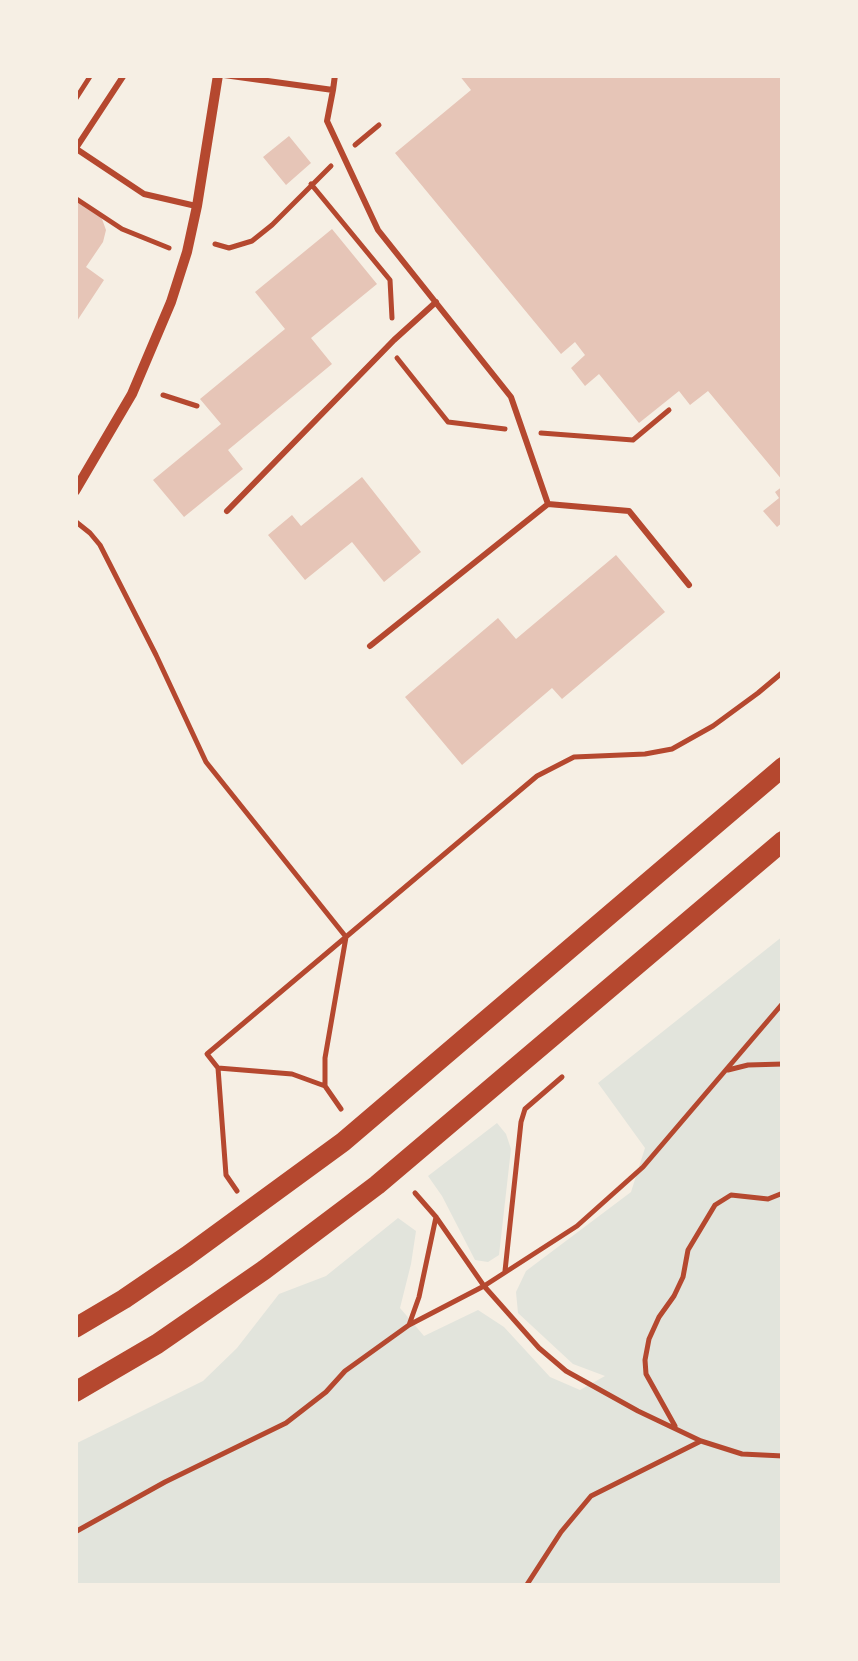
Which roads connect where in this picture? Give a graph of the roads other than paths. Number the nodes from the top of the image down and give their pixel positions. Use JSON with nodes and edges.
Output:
{"nodes":[{"id":1,"x":124,"y":75,"type":"edge"},
{"id":2,"x":221,"y":75,"type":"edge"},
{"id":3,"x":335,"y":75,"type":"edge"},
{"id":4,"x":288,"y":79,"type":"edge"},
{"id":5,"x":333,"y":90,"type":"junction"},
{"id":6,"x":75,"y":148,"type":"edge"},
{"id":7,"x":197,"y":206,"type":"junction"},
{"id":8,"x":436,"y":302,"type":"junction"},
{"id":9,"x":75,"y":491,"type":"edge"},
{"id":10,"x":548,"y":504,"type":"junction"},
{"id":11,"x":227,"y":512,"type":"dead end"},
{"id":12,"x":689,"y":586,"type":"dead end"},
{"id":13,"x":370,"y":646,"type":"dead end"},
{"id":14,"x":783,"y":767,"type":"edge"},
{"id":15,"x":783,"y":841,"type":"edge"},
{"id":16,"x":75,"y":1328,"type":"edge"},
{"id":17,"x":75,"y":1392,"type":"edge"}],
"edges":[{"from":1,"to":6,"type":"lane"},
{"from":2,"to":4,"type":"lane"},
{"from":2,"to":7,"type":"street"},
{"from":3,"to":5,"type":"lane"},
{"from":4,"to":5,"type":"lane"},
{"from":5,"to":8,"type":"lane"},
{"from":6,"to":7,"type":"lane"},
{"from":7,"to":9,"type":"street"},
{"from":8,"to":10,"type":"lane"},
{"from":8,"to":11,"type":"lane"},
{"from":10,"to":12,"type":"lane"},
{"from":10,"to":13,"type":"lane"},
{"from":14,"to":16,"type":"main road"},
{"from":15,"to":17,"type":"main road"}]}
